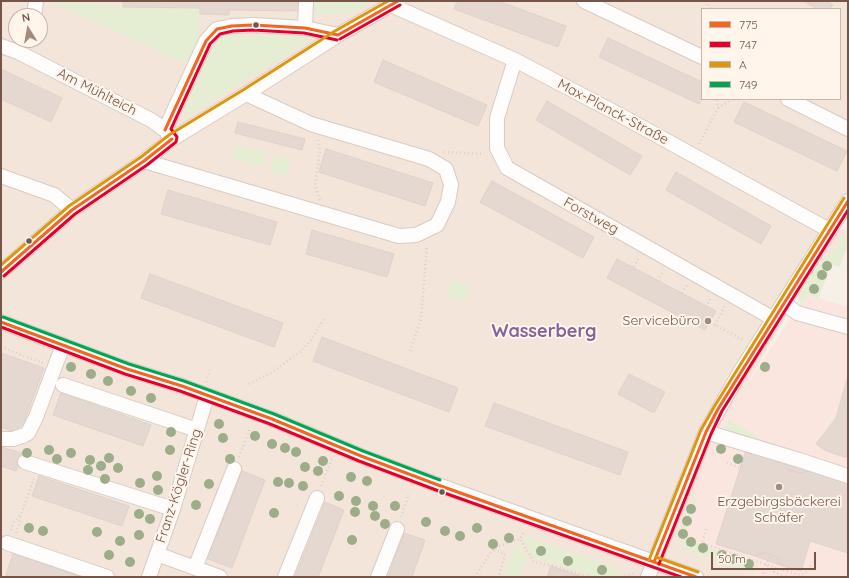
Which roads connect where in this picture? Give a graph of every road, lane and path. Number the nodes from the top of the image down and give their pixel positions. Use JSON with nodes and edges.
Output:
{"nodes":[{"id":1,"x":306,"y":1,"type":"edge"},
{"id":2,"x":584,"y":1,"type":"edge"},
{"id":3,"x":395,"y":3,"type":"edge"},
{"id":4,"x":305,"y":28,"type":"junction"},
{"id":5,"x":338,"y":35,"type":"junction"},
{"id":6,"x":25,"y":48,"type":"edge"},
{"id":7,"x":701,"y":57,"type":"edge"},
{"id":8,"x":515,"y":60,"type":"junction"},
{"id":9,"x":246,"y":94,"type":"junction"},
{"id":10,"x":717,"y":100,"type":"edge"},
{"id":11,"x":731,"y":100,"type":"edge"},
{"id":12,"x":790,"y":100,"type":"edge"},
{"id":13,"x":718,"y":108,"type":"junction"},
{"id":14,"x":311,"y":124,"type":"junction"},
{"id":15,"x":848,"y":129,"type":"edge"},
{"id":16,"x":168,"y":135,"type":"junction"},
{"id":17,"x":497,"y":148,"type":"junction"},
{"id":18,"x":693,"y":155,"type":"junction"},
{"id":19,"x":429,"y":159,"type":"junction"},
{"id":20,"x":144,"y":160,"type":"junction"},
{"id":21,"x":1,"y":176,"type":"edge"},
{"id":22,"x":848,"y":201,"type":"edge"},
{"id":23,"x":72,"y":210,"type":"junction"},
{"id":24,"x":319,"y":212,"type":"junction"},
{"id":25,"x":428,"y":230,"type":"junction"},
{"id":26,"x":829,"y":230,"type":"junction"},
{"id":27,"x":1,"y":272,"type":"edge"},
{"id":28,"x":784,"y":303,"type":"junction"},
{"id":29,"x":721,"y":314,"type":"dead end"},
{"id":30,"x":324,"y":319,"type":"dead end"},
{"id":31,"x":774,"y":319,"type":"junction"},
{"id":32,"x":1,"y":322,"type":"edge"},
{"id":33,"x":710,"y":322,"type":"dead end"},
{"id":34,"x":715,"y":325,"type":"junction"},
{"id":35,"x":848,"y":327,"type":"edge"},
{"id":36,"x":63,"y":345,"type":"junction"},
{"id":37,"x":1,"y":347,"type":"edge"},
{"id":38,"x":756,"y":347,"type":"junction"},
{"id":39,"x":410,"y":351,"type":"dead end"},
{"id":40,"x":54,"y":368,"type":"junction"},
{"id":41,"x":249,"y":384,"type":"dead end"},
{"id":42,"x":63,"y":385,"type":"dead end"},
{"id":43,"x":207,"y":396,"type":"junction"},
{"id":44,"x":250,"y":428,"type":"dead end"},
{"id":45,"x":197,"y":430,"type":"junction"},
{"id":46,"x":706,"y":432,"type":"junction"},
{"id":47,"x":1,"y":439,"type":"edge"},
{"id":48,"x":747,"y":444,"type":"junction"},
{"id":49,"x":332,"y":459,"type":"dead end"},
{"id":50,"x":25,"y":462,"type":"dead end"},
{"id":51,"x":727,"y":463,"type":"dead end"},
{"id":52,"x":39,"y":466,"type":"junction"},
{"id":53,"x":234,"y":469,"type":"joint"},
{"id":54,"x":848,"y":476,"type":"edge"},
{"id":55,"x":409,"y":494,"type":"dead end"},
{"id":56,"x":317,"y":498,"type":"joint"},
{"id":57,"x":172,"y":509,"type":"junction"},
{"id":58,"x":22,"y":514,"type":"junction"},
{"id":59,"x":18,"y":527,"type":"dead end"},
{"id":60,"x":397,"y":529,"type":"joint"},
{"id":61,"x":706,"y":529,"type":"dead end"},
{"id":62,"x":523,"y":533,"type":"dead end"},
{"id":63,"x":520,"y":539,"type":"junction"},
{"id":64,"x":7,"y":543,"type":"joint"},
{"id":65,"x":494,"y":550,"type":"junction"},
{"id":66,"x":157,"y":554,"type":"junction"},
{"id":67,"x":770,"y":555,"type":"dead end"},
{"id":68,"x":654,"y":562,"type":"junction"},
{"id":69,"x":812,"y":562,"type":"dead end"},
{"id":70,"x":767,"y":565,"type":"junction"},
{"id":71,"x":195,"y":568,"type":"junction"},
{"id":72,"x":776,"y":568,"type":"junction"},
{"id":73,"x":643,"y":575,"type":"edge"},
{"id":74,"x":107,"y":577,"type":"edge"},
{"id":75,"x":149,"y":577,"type":"edge"},
{"id":76,"x":220,"y":577,"type":"edge"},
{"id":77,"x":285,"y":577,"type":"edge"},
{"id":78,"x":378,"y":577,"type":"edge"},
{"id":79,"x":475,"y":577,"type":"edge"},
{"id":80,"x":499,"y":577,"type":"edge"},
{"id":81,"x":589,"y":577,"type":"edge"},
{"id":82,"x":621,"y":577,"type":"edge"},
{"id":83,"x":696,"y":577,"type":"edge"},
{"id":84,"x":762,"y":577,"type":"edge"},
{"id":85,"x":787,"y":577,"type":"edge"}],
"edges":[{"from":1,"to":4,"type":"street"},
{"from":2,"to":7,"type":"street"},
{"from":3,"to":5,"type":"street"},
{"from":3,"to":8,"type":"street","name":"Max-Planck-Straße"},
{"from":4,"to":5,"type":"street"},
{"from":4,"to":16,"type":"street"},
{"from":5,"to":9,"type":"street"},
{"from":6,"to":16,"type":"street","name":"Am Mühlteich"},
{"from":8,"to":17,"type":"street","name":"Forstweg"},
{"from":8,"to":18,"type":"street","name":"Max-Planck-Straße"},
{"from":9,"to":14,"type":"street"},
{"from":9,"to":16,"type":"street"},
{"from":10,"to":13,"type":"path"},
{"from":11,"to":13,"type":"path"},
{"from":12,"to":15,"type":"street"},
{"from":13,"to":18,"type":"path"},
{"from":14,"to":19,"type":"street"},
{"from":14,"to":24,"type":"path"},
{"from":16,"to":20,"type":"street"},
{"from":17,"to":19,"type":"path"},
{"from":17,"to":31,"type":"street","name":"Forstweg"},
{"from":18,"to":26,"type":"street","name":"Max-Planck-Straße"},
{"from":19,"to":25,"type":"street"},
{"from":20,"to":23,"type":"street"},
{"from":20,"to":24,"type":"street"},
{"from":21,"to":23,"type":"street"},
{"from":22,"to":26,"type":"street"},
{"from":23,"to":27,"type":"street"},
{"from":24,"to":25,"type":"street"},
{"from":25,"to":39,"type":"path"},
{"from":26,"to":28,"type":"street"},
{"from":28,"to":31,"type":"street"},
{"from":28,"to":35,"type":"street"},
{"from":29,"to":34,"type":"path"},
{"from":30,"to":41,"type":"path"},
{"from":31,"to":38,"type":"street"},
{"from":32,"to":36,"type":"street"},
{"from":33,"to":34,"type":"path"},
{"from":34,"to":38,"type":"path"},
{"from":36,"to":40,"type":"street"},
{"from":36,"to":43,"type":"street"},
{"from":37,"to":40,"type":"path"},
{"from":38,"to":46,"type":"street"},
{"from":40,"to":47,"type":"street"},
{"from":42,"to":45,"type":"street"},
{"from":43,"to":45,"type":"street","name":"Franz-Kögler-Ring"},
{"from":43,"to":68,"type":"street"},
{"from":44,"to":53,"type":"path"},
{"from":45,"to":57,"type":"street","name":"Franz-Kögler-Ring"},
{"from":46,"to":48,"type":"street"},
{"from":46,"to":68,"type":"street"},
{"from":48,"to":51,"type":"path"},
{"from":48,"to":54,"type":"street"},
{"from":49,"to":56,"type":"path"},
{"from":50,"to":52,"type":"street"},
{"from":52,"to":57,"type":"street"},
{"from":52,"to":58,"type":"path"},
{"from":53,"to":71,"type":"street"},
{"from":55,"to":60,"type":"path"},
{"from":56,"to":77,"type":"street"},
{"from":57,"to":66,"type":"street","name":"Franz-Kögler-Ring"},
{"from":58,"to":59,"type":"path"},
{"from":58,"to":64,"type":"path"},
{"from":60,"to":78,"type":"street"},
{"from":61,"to":70,"type":"path"},
{"from":62,"to":63,"type":"path"},
{"from":63,"to":65,"type":"path"},
{"from":63,"to":81,"type":"path"},
{"from":64,"to":74,"type":"street"},
{"from":65,"to":79,"type":"path"},
{"from":65,"to":80,"type":"path"},
{"from":66,"to":71,"type":"street"},
{"from":66,"to":75,"type":"street","name":"Franz-Kögler-Ring"},
{"from":67,"to":70,"type":"path"},
{"from":68,"to":73,"type":"street"},
{"from":68,"to":83,"type":"street"},
{"from":69,"to":72,"type":"path"},
{"from":70,"to":72,"type":"path"},
{"from":70,"to":84,"type":"path"},
{"from":71,"to":76,"type":"street"},
{"from":72,"to":85,"type":"path"},
{"from":73,"to":82,"type":"path"}]}
